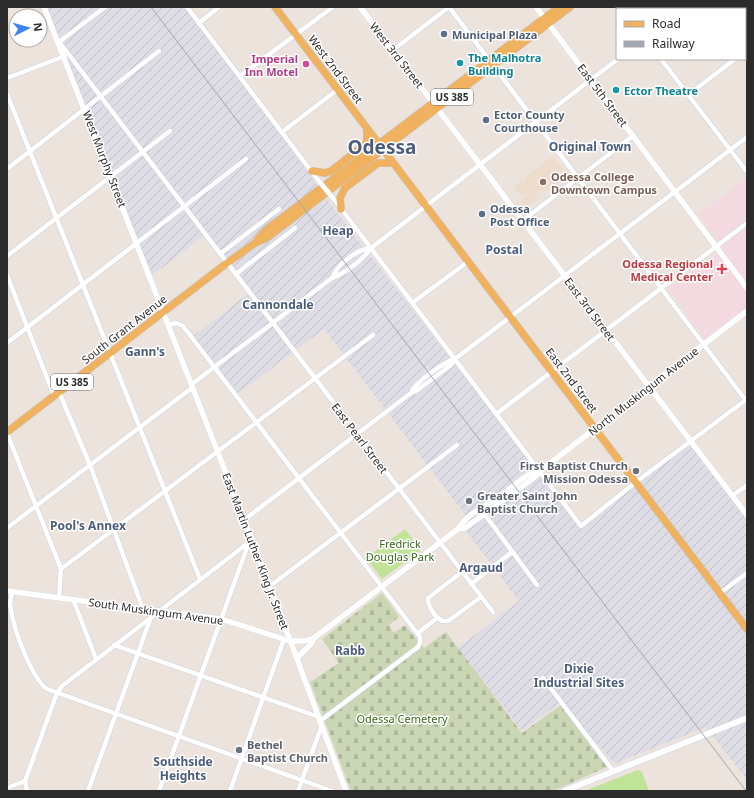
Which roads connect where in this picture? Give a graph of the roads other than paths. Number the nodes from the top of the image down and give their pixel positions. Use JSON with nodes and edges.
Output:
{"nodes":[{"id":1,"x":44,"y":7,"type":"edge"},
{"id":2,"x":105,"y":7,"type":"edge"},
{"id":3,"x":187,"y":7,"type":"edge"},
{"id":4,"x":219,"y":7,"type":"edge"},
{"id":5,"x":275,"y":7,"type":"edge"},
{"id":6,"x":333,"y":7,"type":"edge"},
{"id":7,"x":360,"y":7,"type":"edge"},
{"id":8,"x":449,"y":7,"type":"edge"},
{"id":9,"x":536,"y":7,"type":"edge"},
{"id":10,"x":559,"y":7,"type":"edge"},
{"id":11,"x":570,"y":7,"type":"edge"},
{"id":12,"x":547,"y":21,"type":"junction"},
{"id":13,"x":199,"y":23,"type":"junction"},
{"id":14,"x":296,"y":35,"type":"junction"},
{"id":15,"x":59,"y":43,"type":"junction"},
{"id":16,"x":393,"y":50,"type":"junction"},
{"id":17,"x":159,"y":52,"type":"dead end"},
{"id":18,"x":65,"y":56,"type":"junction"},
{"id":19,"x":617,"y":60,"type":"edge"},
{"id":20,"x":662,"y":60,"type":"edge"},
{"id":21,"x":735,"y":60,"type":"edge"},
{"id":22,"x":491,"y":64,"type":"junction"},
{"id":23,"x":240,"y":76,"type":"junction"},
{"id":24,"x":7,"y":78,"type":"edge"},
{"id":25,"x":591,"y":79,"type":"junction"},
{"id":26,"x":337,"y":90,"type":"junction"},
{"id":27,"x":7,"y":94,"type":"edge"},
{"id":28,"x":688,"y":95,"type":"junction"},
{"id":29,"x":101,"y":98,"type":"junction"},
{"id":30,"x":436,"y":105,"type":"junction"},
{"id":31,"x":85,"y":110,"type":"junction"},
{"id":32,"x":535,"y":123,"type":"junction"},
{"id":33,"x":367,"y":129,"type":"junction"},
{"id":34,"x":170,"y":131,"type":"dead end"},
{"id":35,"x":282,"y":132,"type":"junction"},
{"id":36,"x":634,"y":136,"type":"junction"},
{"id":37,"x":747,"y":137,"type":"edge"},
{"id":38,"x":381,"y":147,"type":"junction"},
{"id":39,"x":730,"y":150,"type":"junction"},
{"id":40,"x":30,"y":152,"type":"junction"},
{"id":41,"x":143,"y":152,"type":"junction"},
{"id":42,"x":246,"y":159,"type":"dead end"},
{"id":43,"x":392,"y":163,"type":"junction"},
{"id":44,"x":480,"y":165,"type":"junction"},
{"id":45,"x":7,"y":169,"type":"edge"},
{"id":46,"x":312,"y":171,"type":"junction"},
{"id":47,"x":747,"y":172,"type":"edge"},
{"id":48,"x":111,"y":176,"type":"junction"},
{"id":49,"x":577,"y":179,"type":"junction"},
{"id":50,"x":675,"y":192,"type":"junction"},
{"id":51,"x":426,"y":206,"type":"junction"},
{"id":52,"x":185,"y":207,"type":"junction"},
{"id":53,"x":279,"y":209,"type":"dead end"},
{"id":54,"x":340,"y":209,"type":"junction"},
{"id":55,"x":56,"y":218,"type":"junction"},
{"id":56,"x":522,"y":221,"type":"junction"},
{"id":57,"x":747,"y":223,"type":"edge"},
{"id":58,"x":295,"y":228,"type":"dead end"},
{"id":59,"x":619,"y":234,"type":"junction"},
{"id":60,"x":137,"y":244,"type":"junction"},
{"id":61,"x":716,"y":247,"type":"junction"},
{"id":62,"x":371,"y":248,"type":"junction"},
{"id":63,"x":220,"y":254,"type":"junction"},
{"id":64,"x":7,"y":256,"type":"edge"},
{"id":65,"x":469,"y":261,"type":"junction"},
{"id":66,"x":227,"y":263,"type":"junction"},
{"id":67,"x":236,"y":274,"type":"junction"},
{"id":68,"x":7,"y":275,"type":"edge"},
{"id":69,"x":564,"y":276,"type":"junction"},
{"id":70,"x":82,"y":286,"type":"junction"},
{"id":71,"x":747,"y":288,"type":"edge"},
{"id":72,"x":661,"y":289,"type":"junction"},
{"id":73,"x":412,"y":303,"type":"junction"},
{"id":74,"x":747,"y":311,"type":"edge"},
{"id":75,"x":164,"y":312,"type":"junction"},
{"id":76,"x":510,"y":317,"type":"junction"},
{"id":77,"x":272,"y":323,"type":"junction"},
{"id":78,"x":168,"y":325,"type":"junction"},
{"id":79,"x":27,"y":327,"type":"junction"},
{"id":80,"x":606,"y":331,"type":"junction"},
{"id":81,"x":373,"y":335,"type":"dead end"},
{"id":82,"x":7,"y":343,"type":"edge"},
{"id":83,"x":703,"y":345,"type":"junction"},
{"id":84,"x":110,"y":354,"type":"junction"},
{"id":85,"x":455,"y":359,"type":"junction"},
{"id":86,"x":215,"y":367,"type":"junction"},
{"id":87,"x":552,"y":372,"type":"junction"},
{"id":88,"x":315,"y":379,"type":"junction"},
{"id":89,"x":192,"y":386,"type":"junction"},
{"id":90,"x":648,"y":386,"type":"junction"},
{"id":91,"x":56,"y":394,"type":"junction"},
{"id":92,"x":747,"y":400,"type":"edge"},
{"id":93,"x":496,"y":414,"type":"junction"},
{"id":94,"x":257,"y":422,"type":"junction"},
{"id":95,"x":140,"y":427,"type":"junction"},
{"id":96,"x":595,"y":429,"type":"junction"},
{"id":97,"x":7,"y":432,"type":"edge"},
{"id":98,"x":357,"y":434,"type":"junction"},
{"id":99,"x":690,"y":442,"type":"junction"},
{"id":100,"x":457,"y":446,"type":"dead end"},
{"id":101,"x":218,"y":451,"type":"junction"},
{"id":102,"x":90,"y":465,"type":"junction"},
{"id":103,"x":540,"y":471,"type":"junction"},
{"id":104,"x":299,"y":478,"type":"junction"},
{"id":105,"x":636,"y":482,"type":"junction"},
{"id":106,"x":747,"y":485,"type":"edge"},
{"id":107,"x":516,"y":488,"type":"junction"},
{"id":108,"x":166,"y":489,"type":"junction"},
{"id":109,"x":399,"y":489,"type":"junction"},
{"id":110,"x":732,"y":496,"type":"junction"},
{"id":111,"x":36,"y":506,"type":"junction"},
{"id":112,"x":480,"y":508,"type":"junction"},
{"id":113,"x":483,"y":514,"type":"junction"},
{"id":114,"x":747,"y":515,"type":"edge"},
{"id":115,"x":244,"y":520,"type":"junction"},
{"id":116,"x":7,"y":528,"type":"edge"},
{"id":117,"x":114,"y":529,"type":"junction"},
{"id":118,"x":458,"y":529,"type":"junction"},
{"id":119,"x":341,"y":533,"type":"junction"},
{"id":120,"x":251,"y":541,"type":"junction"},
{"id":121,"x":440,"y":543,"type":"junction"},
{"id":122,"x":512,"y":552,"type":"junction"},
{"id":123,"x":61,"y":569,"type":"junction"},
{"id":124,"x":462,"y":572,"type":"junction"},
{"id":125,"x":747,"y":572,"type":"edge"},
{"id":126,"x":200,"y":579,"type":"junction"},
{"id":127,"x":471,"y":584,"type":"junction"},
{"id":128,"x":270,"y":586,"type":"junction"},
{"id":129,"x":537,"y":586,"type":"dead end"},
{"id":130,"x":382,"y":588,"type":"junction"},
{"id":131,"x":9,"y":591,"type":"edge"},
{"id":132,"x":720,"y":593,"type":"junction"},
{"id":133,"x":481,"y":597,"type":"junction"},
{"id":134,"x":59,"y":598,"type":"junction"},
{"id":135,"x":73,"y":600,"type":"junction"},
{"id":136,"x":9,"y":608,"type":"edge"},
{"id":137,"x":143,"y":609,"type":"junction"},
{"id":138,"x":159,"y":611,"type":"junction"},
{"id":139,"x":493,"y":612,"type":"dead end"},
{"id":140,"x":150,"y":617,"type":"junction"},
{"id":141,"x":437,"y":618,"type":"junction"},
{"id":142,"x":221,"y":619,"type":"junction"},
{"id":143,"x":747,"y":629,"type":"edge"},
{"id":144,"x":418,"y":633,"type":"junction"},
{"id":145,"x":314,"y":638,"type":"junction"},
{"id":146,"x":284,"y":639,"type":"junction"},
{"id":147,"x":290,"y":641,"type":"junction"},
{"id":148,"x":114,"y":645,"type":"junction"},
{"id":149,"x":138,"y":653,"type":"junction"},
{"id":150,"x":297,"y":658,"type":"junction"},
{"id":151,"x":96,"y":659,"type":"junction"},
{"id":152,"x":201,"y":676,"type":"junction"},
{"id":153,"x":543,"y":678,"type":"dead end"},
{"id":154,"x":57,"y":693,"type":"junction"},
{"id":155,"x":263,"y":699,"type":"junction"},
{"id":156,"x":116,"y":714,"type":"junction"},
{"id":157,"x":747,"y":718,"type":"edge"},
{"id":158,"x":320,"y":721,"type":"junction"},
{"id":159,"x":179,"y":737,"type":"junction"},
{"id":160,"x":241,"y":759,"type":"junction"},
{"id":161,"x":614,"y":772,"type":"junction"},
{"id":162,"x":302,"y":780,"type":"junction"},
{"id":163,"x":25,"y":781,"type":"junction"},
{"id":164,"x":7,"y":788,"type":"edge"},
{"id":165,"x":27,"y":791,"type":"edge"},
{"id":166,"x":88,"y":791,"type":"edge"},
{"id":167,"x":159,"y":791,"type":"edge"},
{"id":168,"x":230,"y":791,"type":"edge"},
{"id":169,"x":298,"y":791,"type":"edge"},
{"id":170,"x":332,"y":791,"type":"edge"},
{"id":171,"x":346,"y":791,"type":"edge"},
{"id":172,"x":564,"y":791,"type":"edge"}],
"edges":[{"from":1,"to":15,"type":"street","name":"West Murphy Street"},
{"from":2,"to":15,"type":"street"},
{"from":3,"to":13,"type":"street"},
{"from":4,"to":13,"type":"street"},
{"from":5,"to":14,"type":"main road","name":"West 2nd Street"},
{"from":6,"to":14,"type":"street"},
{"from":7,"to":16,"type":"street","name":"West 3rd Street"},
{"from":8,"to":16,"type":"street"},
{"from":8,"to":22,"type":"street"},
{"from":9,"to":12,"type":"street","name":"East 5th Street"},
{"from":10,"to":12,"type":"main road","number":"US 385"},
{"from":11,"to":12,"type":"main road","number":"US 385"},
{"from":12,"to":22,"type":"main road","number":"US 385"},
{"from":12,"to":25,"type":"street","name":"East 5th Street"},
{"from":13,"to":23,"type":"street"},
{"from":14,"to":23,"type":"street"},
{"from":14,"to":26,"type":"main road","name":"West 2nd Street"},
{"from":15,"to":18,"type":"street","name":"West Murphy Street"},
{"from":15,"to":29,"type":"street","name":"East Pearl Street"},
{"from":16,"to":30,"type":"street","name":"West 3rd Street"},
{"from":17,"to":29,"type":"street"},
{"from":18,"to":24,"type":"street"},
{"from":18,"to":31,"type":"street","name":"West Murphy Street"},
{"from":19,"to":25,"type":"street"},
{"from":20,"to":28,"type":"street"},
{"from":21,"to":28,"type":"street"},
{"from":22,"to":30,"type":"main road","number":"US 385"},
{"from":22,"to":32,"type":"street"},
{"from":23,"to":35,"type":"street"},
{"from":25,"to":32,"type":"street"},
{"from":25,"to":36,"type":"street","name":"East 5th Street"},
{"from":26,"to":33,"type":"main road","name":"West 2nd Street"},
{"from":26,"to":35,"type":"street"},
{"from":27,"to":40,"type":"street"},
{"from":28,"to":39,"type":"street"},
{"from":29,"to":31,"type":"street"},
{"from":29,"to":41,"type":"street","name":"East Pearl Street"},
{"from":30,"to":38,"type":"main road","number":"US 385"},
{"from":30,"to":44,"type":"street","name":"East 3rd Street"},
{"from":31,"to":40,"type":"street"},
{"from":31,"to":48,"type":"street","name":"West Murphy Street"},
{"from":32,"to":44,"type":"street"},
{"from":32,"to":49,"type":"street"},
{"from":33,"to":38,"type":"main road","name":"West 2nd Street"},
{"from":33,"to":46,"type":"main road"},
{"from":34,"to":41,"type":"street"},
{"from":35,"to":46,"type":"street"},
{"from":36,"to":49,"type":"street"},
{"from":36,"to":50,"type":"street","name":"East 5th Street"},
{"from":37,"to":39,"type":"street"},
{"from":38,"to":43,"type":"main road","name":"East 2nd Street"},
{"from":38,"to":66,"type":"main road","name":"South Grant Avenue","number":"US 385"},
{"from":39,"to":47,"type":"street"},
{"from":39,"to":50,"type":"street"},
{"from":40,"to":45,"type":"street"},
{"from":40,"to":55,"type":"street"},
{"from":41,"to":48,"type":"street"},
{"from":41,"to":52,"type":"street","name":"East Pearl Street"},
{"from":42,"to":52,"type":"street"},
{"from":43,"to":51,"type":"main road","name":"East 2nd Street"},
{"from":43,"to":54,"type":"main road"},
{"from":44,"to":51,"type":"street"},
{"from":44,"to":56,"type":"street","name":"East 3rd Street"},
{"from":46,"to":54,"type":"street","bridge":true},
{"from":48,"to":55,"type":"street"},
{"from":48,"to":60,"type":"street","name":"West Murphy Street"},
{"from":49,"to":56,"type":"street"},
{"from":49,"to":59,"type":"street"},
{"from":50,"to":59,"type":"street"},
{"from":50,"to":61,"type":"street","name":"East 5th Street"},
{"from":51,"to":62,"type":"street"},
{"from":51,"to":65,"type":"main road","name":"East 2nd Street"},
{"from":52,"to":60,"type":"street"},
{"from":52,"to":63,"type":"street","name":"East Pearl Street"},
{"from":53,"to":63,"type":"street"},
{"from":54,"to":62,"type":"street"},
{"from":55,"to":64,"type":"street"},
{"from":55,"to":70,"type":"street"},
{"from":56,"to":69,"type":"street","name":"East 3rd Street"},
{"from":57,"to":61,"type":"street"},
{"from":58,"to":67,"type":"street"},
{"from":59,"to":69,"type":"street"},
{"from":59,"to":72,"type":"street"},
{"from":60,"to":70,"type":"street"},
{"from":60,"to":75,"type":"street","name":"West Murphy Street"},
{"from":61,"to":71,"type":"street","name":"East 5th Street"},
{"from":61,"to":72,"type":"street"},
{"from":62,"to":73,"type":"street"},
{"from":62,"to":77,"type":"street"},
{"from":63,"to":66,"type":"street","name":"East Pearl Street"},
{"from":65,"to":73,"type":"street"},
{"from":65,"to":76,"type":"main road","name":"East 2nd Street"},
{"from":66,"to":67,"type":"street","name":"East Pearl Street"},
{"from":66,"to":75,"type":"main road","name":"South Grant Avenue","number":"US 385"},
{"from":67,"to":77,"type":"street","name":"East Pearl Street"},
{"from":68,"to":79,"type":"street"},
{"from":69,"to":76,"type":"street"},
{"from":69,"to":80,"type":"street","name":"East 3rd Street"},
{"from":70,"to":79,"type":"street"},
{"from":70,"to":84,"type":"street"},
{"from":72,"to":80,"type":"street"},
{"from":72,"to":83,"type":"street"},
{"from":73,"to":85,"type":"street"},
{"from":74,"to":83,"type":"street","name":"North Muskingum Avenue"},
{"from":75,"to":78,"type":"street","name":"East Martin Luther King Jr. Street"},
{"from":75,"to":84,"type":"main road","name":"South Grant Avenue","number":"US 385"},
{"from":76,"to":85,"type":"street"},
{"from":76,"to":87,"type":"main road","name":"East 2nd Street"},
{"from":77,"to":86,"type":"street"},
{"from":77,"to":88,"type":"street","name":"East Pearl Street"},
{"from":78,"to":86,"type":"street"},
{"from":78,"to":89,"type":"street","name":"East Martin Luther King Jr. Street"},
{"from":79,"to":82,"type":"street"},
{"from":79,"to":91,"type":"street"},
{"from":80,"to":87,"type":"street"},
{"from":80,"to":90,"type":"street","name":"East 3rd Street"},
{"from":81,"to":88,"type":"street"},
{"from":83,"to":90,"type":"street","name":"North Muskingum Avenue"},
{"from":83,"to":92,"type":"street"},
{"from":84,"to":91,"type":"main road","name":"South Grant Avenue","number":"US 385"},
{"from":84,"to":95,"type":"street"},
{"from":85,"to":93,"type":"street"},
{"from":85,"to":98,"type":"street"},
{"from":86,"to":89,"type":"street"},
{"from":86,"to":94,"type":"street"},
{"from":87,"to":93,"type":"street"},
{"from":87,"to":96,"type":"main road","name":"East 2nd Street"},
{"from":88,"to":94,"type":"street"},
{"from":88,"to":98,"type":"street","name":"East Pearl Street"},
{"from":89,"to":95,"type":"street"},
{"from":89,"to":101,"type":"street","name":"East Martin Luther King Jr. Street"},
{"from":90,"to":96,"type":"street","name":"North Muskingum Avenue"},
{"from":90,"to":99,"type":"street","name":"East 3rd Street"},
{"from":91,"to":97,"type":"main road","name":"South Grant Avenue","number":"US 385"},
{"from":91,"to":102,"type":"street"},
{"from":92,"to":99,"type":"street"},
{"from":93,"to":103,"type":"street"},
{"from":94,"to":101,"type":"street"},
{"from":94,"to":104,"type":"street"},
{"from":95,"to":102,"type":"street"},
{"from":95,"to":108,"type":"street"},
{"from":96,"to":103,"type":"street","name":"North Muskingum Avenue"},
{"from":96,"to":105,"type":"main road","name":"East 2nd Street"},
{"from":97,"to":111,"type":"street"},
{"from":98,"to":104,"type":"street"},
{"from":98,"to":109,"type":"street","name":"East Pearl Street"},
{"from":99,"to":105,"type":"street"},
{"from":99,"to":110,"type":"street","name":"East 3rd Street"},
{"from":100,"to":109,"type":"street"},
{"from":101,"to":108,"type":"street"},
{"from":101,"to":115,"type":"street","name":"East Martin Luther King Jr. Street"},
{"from":102,"to":111,"type":"street"},
{"from":102,"to":117,"type":"street"},
{"from":103,"to":105,"type":"street"},
{"from":103,"to":107,"type":"street","name":"North Muskingum Avenue"},
{"from":104,"to":115,"type":"street"},
{"from":104,"to":119,"type":"street"},
{"from":105,"to":132,"type":"main road","name":"East 2nd Street"},
{"from":106,"to":110,"type":"street"},
{"from":107,"to":112,"type":"street","name":"South Muskingum Avenue"},
{"from":107,"to":113,"type":"street","name":"South Muskingum Avenue"},
{"from":108,"to":117,"type":"street"},
{"from":108,"to":126,"type":"street"},
{"from":109,"to":119,"type":"street"},
{"from":109,"to":121,"type":"street","name":"East Pearl Street"},
{"from":110,"to":114,"type":"street","name":"East 3rd Street"},
{"from":111,"to":116,"type":"street"},
{"from":111,"to":123,"type":"street"},
{"from":112,"to":113,"type":"street"},
{"from":112,"to":118,"type":"street","name":"South Muskingum Avenue"},
{"from":113,"to":118,"type":"street","name":"South Muskingum Avenue"},
{"from":113,"to":122,"type":"street"},
{"from":115,"to":120,"type":"street","name":"East Martin Luther King Jr. Street"},
{"from":117,"to":123,"type":"street"},
{"from":117,"to":137,"type":"street"},
{"from":118,"to":121,"type":"street","name":"South Muskingum Avenue"},
{"from":119,"to":128,"type":"street"},
{"from":119,"to":130,"type":"street"},
{"from":120,"to":126,"type":"street"},
{"from":120,"to":128,"type":"street","name":"East Martin Luther King Jr. Street"},
{"from":120,"to":142,"type":"street"},
{"from":121,"to":124,"type":"street","name":"East Pearl Street"},
{"from":121,"to":130,"type":"street","name":"South Muskingum Avenue"},
{"from":122,"to":127,"type":"street"},
{"from":122,"to":129,"type":"street"},
{"from":123,"to":134,"type":"street"},
{"from":124,"to":127,"type":"street","name":"East Pearl Street"},
{"from":124,"to":141,"type":"street"},
{"from":125,"to":132,"type":"street"},
{"from":126,"to":138,"type":"street"},
{"from":127,"to":133,"type":"street","name":"East Pearl Street"},
{"from":128,"to":147,"type":"street","name":"East Martin Luther King Jr. Street"},
{"from":130,"to":144,"type":"street"},
{"from":130,"to":145,"type":"street","name":"South Muskingum Avenue"},
{"from":131,"to":134,"type":"street","name":"South Muskingum Avenue"},
{"from":131,"to":136,"type":"street"},
{"from":132,"to":143,"type":"main road","name":"East 2nd Street"},
{"from":133,"to":139,"type":"street","name":"East Pearl Street"},
{"from":133,"to":141,"type":"street"},
{"from":134,"to":135,"type":"street","name":"South Muskingum Avenue"},
{"from":135,"to":137,"type":"street","name":"South Muskingum Avenue"},
{"from":135,"to":151,"type":"street"},
{"from":136,"to":154,"type":"street"},
{"from":137,"to":138,"type":"street","name":"South Muskingum Avenue"},
{"from":138,"to":140,"type":"street"},
{"from":138,"to":142,"type":"street","name":"South Muskingum Avenue"},
{"from":140,"to":148,"type":"street"},
{"from":140,"to":149,"type":"street"},
{"from":141,"to":144,"type":"street"},
{"from":142,"to":146,"type":"street","name":"South Muskingum Avenue"},
{"from":142,"to":152,"type":"street"},
{"from":144,"to":158,"type":"street"},
{"from":145,"to":147,"type":"street","name":"South Muskingum Avenue"},
{"from":145,"to":150,"type":"main road"},
{"from":146,"to":147,"type":"street","name":"South Muskingum Avenue"},
{"from":146,"to":155,"type":"street"},
{"from":147,"to":150,"type":"street","name":"East Martin Luther King Jr. Street"},
{"from":148,"to":149,"type":"street"},
{"from":148,"to":151,"type":"street"},
{"from":149,"to":152,"type":"street"},
{"from":149,"to":156,"type":"street"},
{"from":150,"to":158,"type":"street","name":"East Martin Luther King Jr. Street"},
{"from":151,"to":154,"type":"street"},
{"from":152,"to":155,"type":"street"},
{"from":152,"to":159,"type":"street"},
{"from":153,"to":161,"type":"street"},
{"from":154,"to":156,"type":"street"},
{"from":154,"to":163,"type":"street"},
{"from":155,"to":158,"type":"street"},
{"from":155,"to":160,"type":"street"},
{"from":156,"to":159,"type":"street"},
{"from":156,"to":166,"type":"street"},
{"from":157,"to":161,"type":"main road"},
{"from":158,"to":162,"type":"street"},
{"from":158,"to":171,"type":"street","name":"East Martin Luther King Jr. Street"},
{"from":159,"to":160,"type":"street"},
{"from":159,"to":167,"type":"street"},
{"from":160,"to":162,"type":"street"},
{"from":160,"to":168,"type":"street"},
{"from":161,"to":172,"type":"main road"},
{"from":162,"to":169,"type":"street"},
{"from":162,"to":170,"type":"street"},
{"from":163,"to":164,"type":"street"},
{"from":163,"to":165,"type":"street"}]}
